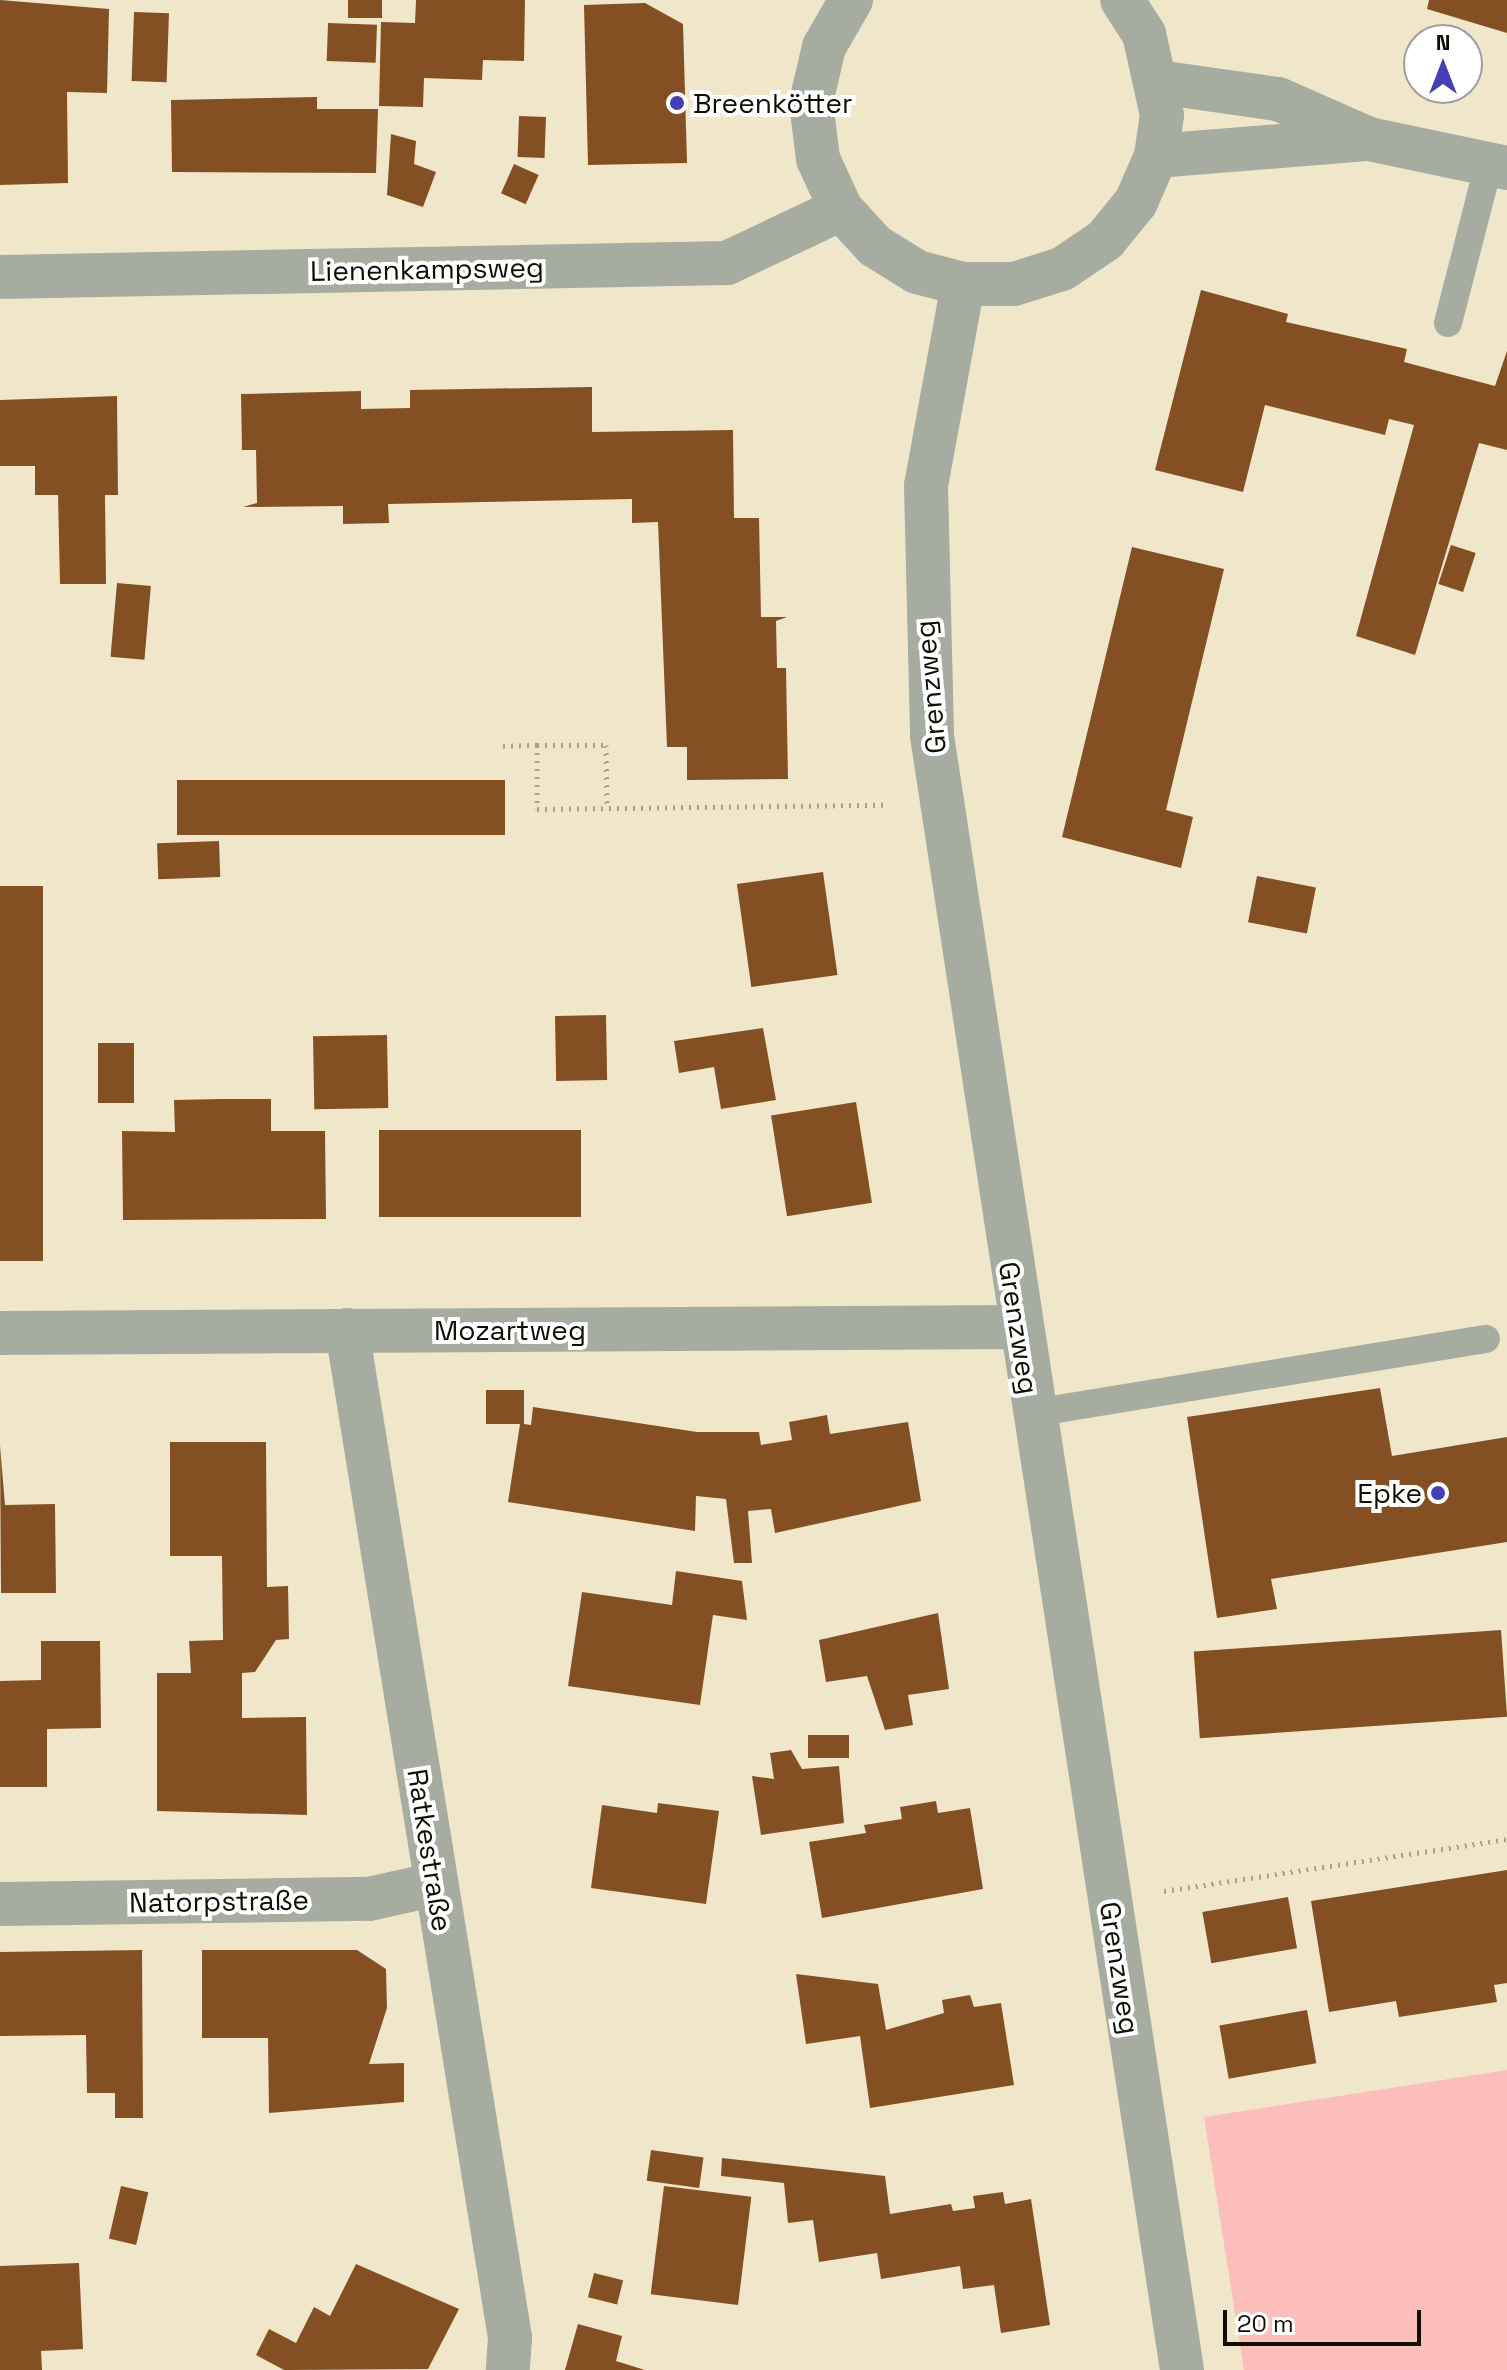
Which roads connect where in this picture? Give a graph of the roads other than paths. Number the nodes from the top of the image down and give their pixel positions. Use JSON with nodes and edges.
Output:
{"nodes":[{"id":1,"x":851,"y":0,"type":"edge"},
{"id":2,"x":1122,"y":0,"type":"edge"},
{"id":3,"x":1158,"y":82,"type":"junction"},
{"id":4,"x":1369,"y":139,"type":"junction"},
{"id":5,"x":1156,"y":156,"type":"junction"},
{"id":6,"x":1498,"y":166,"type":"edge"},
{"id":7,"x":841,"y":209,"type":"junction"},
{"id":8,"x":0,"y":277,"type":"edge"},
{"id":9,"x":963,"y":284,"type":"junction"},
{"id":10,"x":1448,"y":323,"type":"dead end"},
{"id":11,"x":1019,"y":1327,"type":"junction"},
{"id":12,"x":347,"y":1330,"type":"junction"},
{"id":13,"x":0,"y":1333,"type":"edge"},
{"id":14,"x":1486,"y":1339,"type":"dead end"},
{"id":15,"x":1033,"y":1413,"type":"junction"},
{"id":16,"x":436,"y":1884,"type":"junction"},
{"id":17,"x":0,"y":1904,"type":"edge"},
{"id":18,"x":508,"y":2370,"type":"edge"},
{"id":19,"x":1182,"y":2370,"type":"edge"}],
"edges":[{"from":1,"to":7,"type":"street"},
{"from":2,"to":3,"type":"street"},
{"from":3,"to":4,"type":"street"},
{"from":3,"to":5,"type":"street"},
{"from":4,"to":5,"type":"street"},
{"from":4,"to":6,"type":"street"},
{"from":5,"to":9,"type":"street"},
{"from":6,"to":10,"type":"lane"},
{"from":7,"to":8,"type":"street","name":"Lienenkampsweg"},
{"from":7,"to":9,"type":"street"},
{"from":9,"to":11,"type":"street","name":"Grenzweg"},
{"from":11,"to":12,"type":"street","name":"Mozartweg"},
{"from":11,"to":15,"type":"street","name":"Grenzweg"},
{"from":12,"to":13,"type":"street","name":"Mozartweg"},
{"from":12,"to":16,"type":"street","name":"Ratkestraße"},
{"from":14,"to":15,"type":"lane"},
{"from":15,"to":19,"type":"street","name":"Grenzweg"},
{"from":16,"to":17,"type":"street","name":"Natorpstraße"},
{"from":16,"to":18,"type":"street","name":"Ratkestraße"}]}
